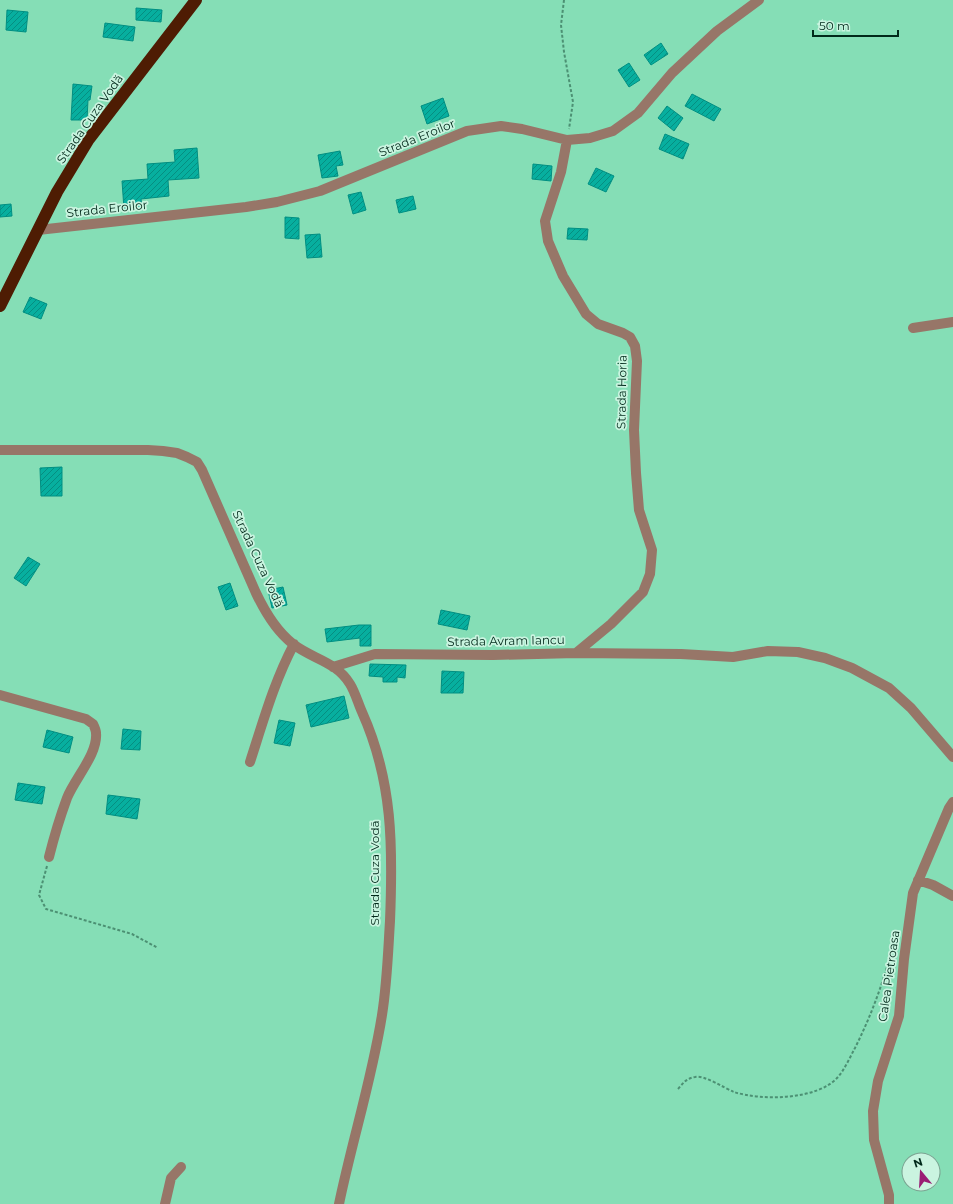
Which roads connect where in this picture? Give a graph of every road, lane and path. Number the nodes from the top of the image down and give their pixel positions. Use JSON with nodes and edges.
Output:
{"nodes":[{"id":1,"x":196,"y":0,"type":"edge"},
{"id":2,"x":564,"y":0,"type":"edge"},
{"id":3,"x":758,"y":0,"type":"edge"},
{"id":4,"x":567,"y":140,"type":"junction"},
{"id":5,"x":38,"y":230,"type":"junction"},
{"id":6,"x":0,"y":304,"type":"edge"},
{"id":7,"x":953,"y":322,"type":"edge"},
{"id":8,"x":913,"y":328,"type":"dead end"},
{"id":9,"x":0,"y":450,"type":"edge"},
{"id":10,"x":294,"y":644,"type":"junction"},
{"id":11,"x":576,"y":653,"type":"junction"},
{"id":12,"x":333,"y":667,"type":"junction"},
{"id":13,"x":0,"y":695,"type":"edge"},
{"id":14,"x":953,"y":756,"type":"edge"},
{"id":15,"x":250,"y":762,"type":"dead end"},
{"id":16,"x":953,"y":802,"type":"edge"},
{"id":17,"x":49,"y":857,"type":"joint"},
{"id":18,"x":918,"y":880,"type":"junction"},
{"id":19,"x":953,"y":896,"type":"edge"},
{"id":20,"x":896,"y":932,"type":"dead end"},
{"id":21,"x":158,"y":948,"type":"dead end"},
{"id":22,"x":678,"y":1089,"type":"dead end"},
{"id":23,"x":181,"y":1167,"type":"dead end"},
{"id":24,"x":165,"y":1204,"type":"edge"},
{"id":25,"x":339,"y":1204,"type":"edge"},
{"id":26,"x":890,"y":1204,"type":"edge"}],
"edges":[{"from":1,"to":5,"type":"highway","name":"Strada Cuza Vodă"},
{"from":2,"to":4,"type":"path"},
{"from":3,"to":4,"type":"street","name":"Strada Eroilor"},
{"from":4,"to":5,"type":"street","name":"Strada Eroilor"},
{"from":4,"to":11,"type":"street","name":"Strada Horia"},
{"from":5,"to":6,"type":"highway","name":"Strada Cuza Vodă"},
{"from":7,"to":8,"type":"street"},
{"from":9,"to":10,"type":"street","name":"Strada Cuza Vodă"},
{"from":10,"to":12,"type":"street","name":"Strada Cuza Vodă"},
{"from":10,"to":15,"type":"street"},
{"from":11,"to":12,"type":"street","name":"Strada Avram Iancu"},
{"from":11,"to":14,"type":"street","name":"Strada Avram Iancu"},
{"from":12,"to":25,"type":"street","name":"Strada Cuza Vodă"},
{"from":13,"to":17,"type":"street"},
{"from":16,"to":18,"type":"street","name":"Calea Pietroasa"},
{"from":17,"to":21,"type":"path"},
{"from":18,"to":19,"type":"street"},
{"from":18,"to":26,"type":"street","name":"Calea Pietroasa"},
{"from":20,"to":22,"type":"path"},
{"from":23,"to":24,"type":"street"}]}
